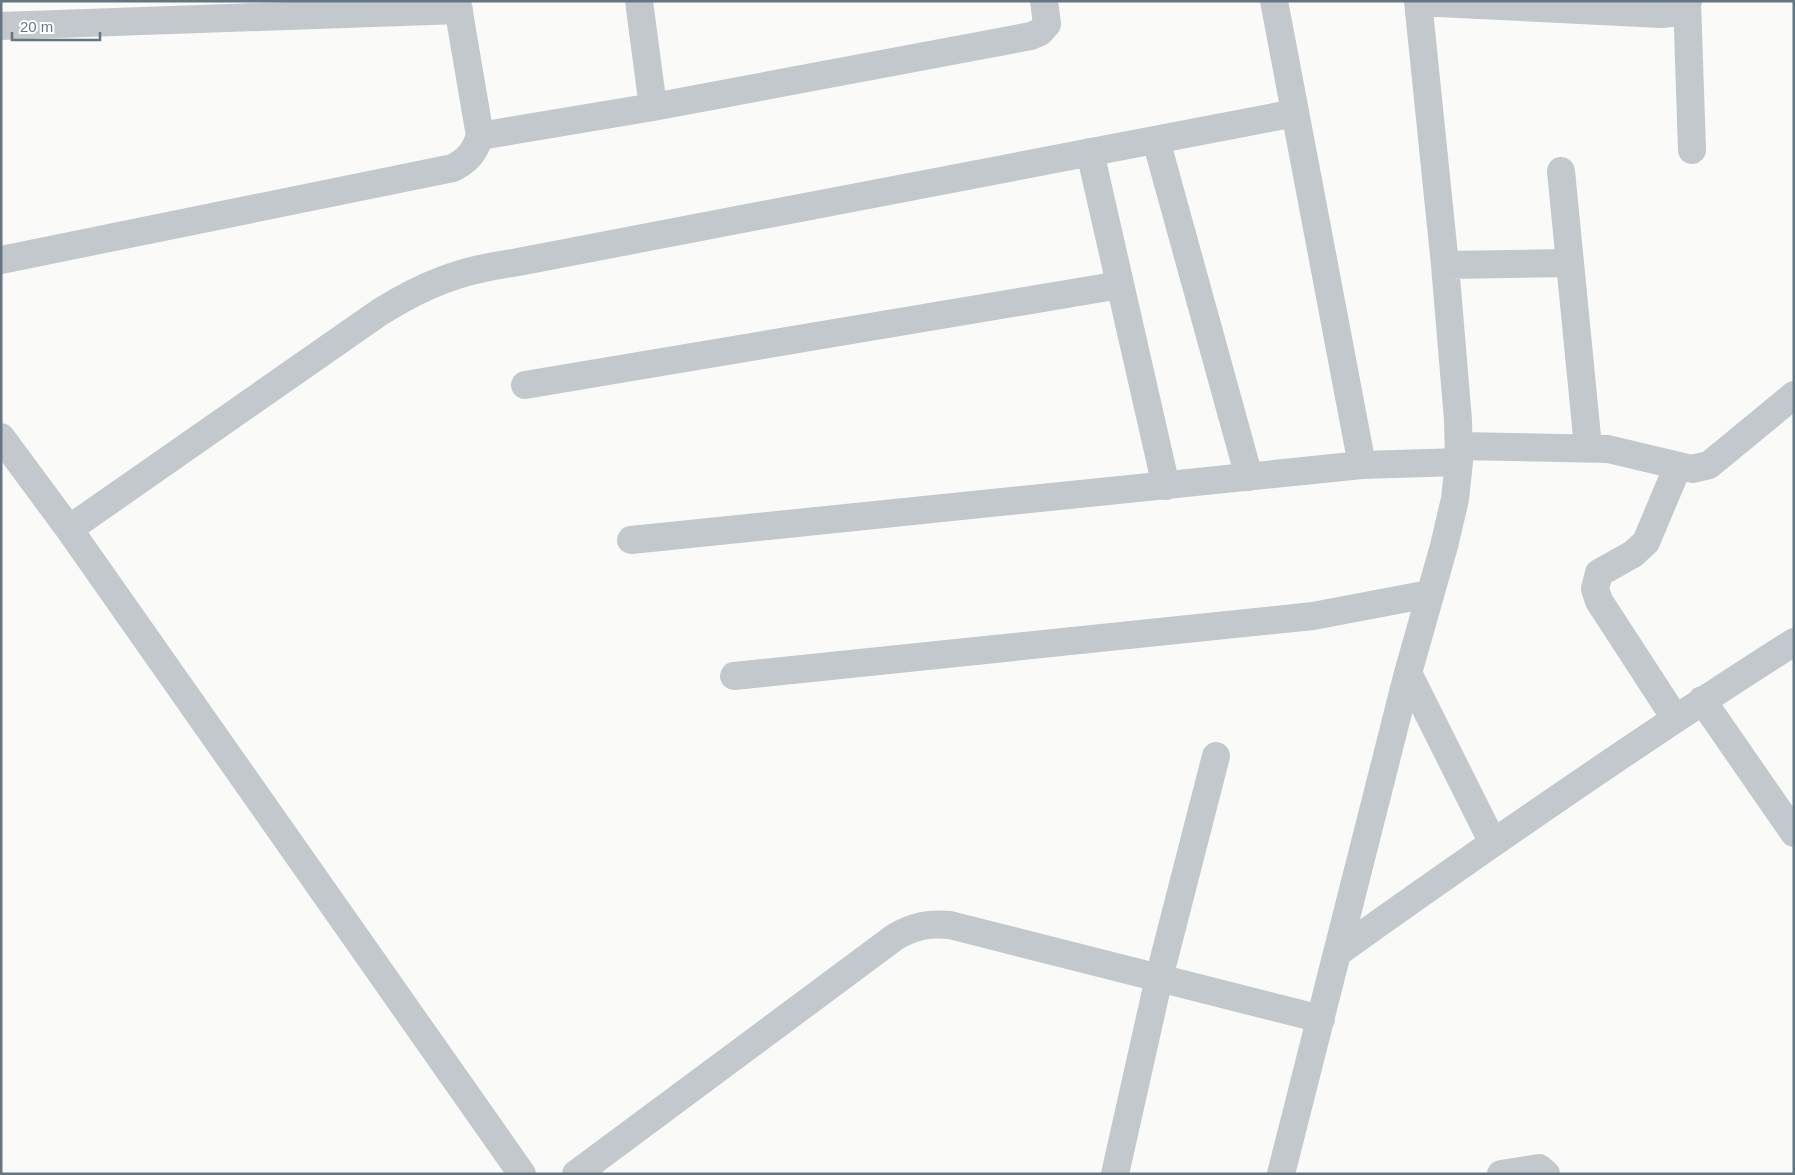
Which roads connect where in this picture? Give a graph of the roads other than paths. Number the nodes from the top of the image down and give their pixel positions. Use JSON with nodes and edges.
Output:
{"nodes":[{"id":1,"x":639,"y":1,"type":"edge"},
{"id":2,"x":1044,"y":1,"type":"edge"},
{"id":3,"x":1274,"y":1,"type":"edge"},
{"id":4,"x":1687,"y":1,"type":"edge"},
{"id":5,"x":1418,"y":2,"type":"edge"},
{"id":6,"x":458,"y":6,"type":"edge"},
{"id":7,"x":1661,"y":8,"type":"edge"},
{"id":8,"x":1,"y":26,"type":"edge"},
{"id":9,"x":653,"y":107,"type":"junction"},
{"id":10,"x":1295,"y":113,"type":"junction"},
{"id":11,"x":480,"y":136,"type":"junction"},
{"id":12,"x":1156,"y":140,"type":"junction"},
{"id":13,"x":1692,"y":150,"type":"dead end"},
{"id":14,"x":1090,"y":152,"type":"junction"},
{"id":15,"x":1561,"y":171,"type":"dead end"},
{"id":16,"x":1,"y":260,"type":"edge"},
{"id":17,"x":1570,"y":263,"type":"junction"},
{"id":18,"x":1444,"y":265,"type":"junction"},
{"id":19,"x":1120,"y":285,"type":"junction"},
{"id":20,"x":525,"y":385,"type":"dead end"},
{"id":21,"x":1794,"y":395,"type":"edge"},
{"id":22,"x":1,"y":437,"type":"edge"},
{"id":23,"x":1588,"y":447,"type":"junction"},
{"id":24,"x":1459,"y":454,"type":"junction"},
{"id":25,"x":1362,"y":465,"type":"junction"},
{"id":26,"x":1678,"y":466,"type":"junction"},
{"id":27,"x":1249,"y":477,"type":"junction"},
{"id":28,"x":1166,"y":486,"type":"junction"},
{"id":29,"x":69,"y":529,"type":"junction"},
{"id":30,"x":631,"y":540,"type":"dead end"},
{"id":31,"x":1430,"y":594,"type":"junction"},
{"id":32,"x":1794,"y":642,"type":"edge"},
{"id":33,"x":1408,"y":673,"type":"junction"},
{"id":34,"x":734,"y":676,"type":"dead end"},
{"id":35,"x":1702,"y":700,"type":"junction"},
{"id":36,"x":1675,"y":718,"type":"junction"},
{"id":37,"x":1216,"y":756,"type":"dead end"},
{"id":38,"x":1794,"y":833,"type":"edge"},
{"id":39,"x":1493,"y":843,"type":"junction"},
{"id":40,"x":1337,"y":953,"type":"junction"},
{"id":41,"x":1159,"y":978,"type":"junction"},
{"id":42,"x":1320,"y":1019,"type":"junction"},
{"id":43,"x":522,"y":1174,"type":"edge"},
{"id":44,"x":576,"y":1174,"type":"edge"},
{"id":45,"x":1115,"y":1174,"type":"edge"},
{"id":46,"x":1280,"y":1174,"type":"edge"},
{"id":47,"x":1501,"y":1174,"type":"edge"},
{"id":48,"x":1546,"y":1174,"type":"edge"}],
"edges":[{"from":1,"to":9,"type":"street"},
{"from":2,"to":9,"type":"street"},
{"from":3,"to":10,"type":"street"},
{"from":4,"to":7,"type":"street"},
{"from":4,"to":13,"type":"street"},
{"from":5,"to":7,"type":"street"},
{"from":5,"to":18,"type":"street"},
{"from":6,"to":8,"type":"street"},
{"from":6,"to":11,"type":"street"},
{"from":9,"to":11,"type":"street"},
{"from":10,"to":12,"type":"street"},
{"from":10,"to":25,"type":"street"},
{"from":11,"to":16,"type":"street"},
{"from":12,"to":14,"type":"street"},
{"from":12,"to":27,"type":"street"},
{"from":14,"to":19,"type":"street"},
{"from":14,"to":29,"type":"street"},
{"from":15,"to":17,"type":"street"},
{"from":17,"to":18,"type":"street"},
{"from":17,"to":23,"type":"street"},
{"from":18,"to":24,"type":"street"},
{"from":19,"to":20,"type":"street"},
{"from":19,"to":28,"type":"street"},
{"from":21,"to":26,"type":"street"},
{"from":22,"to":29,"type":"street"},
{"from":23,"to":24,"type":"street"},
{"from":23,"to":26,"type":"street"},
{"from":24,"to":25,"type":"street"},
{"from":24,"to":31,"type":"street"},
{"from":25,"to":27,"type":"street"},
{"from":26,"to":36,"type":"street"},
{"from":27,"to":28,"type":"street"},
{"from":28,"to":30,"type":"street"},
{"from":29,"to":43,"type":"street"},
{"from":31,"to":33,"type":"street"},
{"from":31,"to":34,"type":"street"},
{"from":32,"to":35,"type":"street"},
{"from":33,"to":39,"type":"street"},
{"from":33,"to":40,"type":"street"},
{"from":35,"to":36,"type":"street"},
{"from":35,"to":38,"type":"street"},
{"from":36,"to":39,"type":"street"},
{"from":37,"to":41,"type":"street"},
{"from":39,"to":40,"type":"street"},
{"from":40,"to":42,"type":"street"},
{"from":41,"to":42,"type":"street"},
{"from":41,"to":44,"type":"street"},
{"from":41,"to":45,"type":"street"},
{"from":42,"to":46,"type":"street"},
{"from":47,"to":48,"type":"street"}]}
